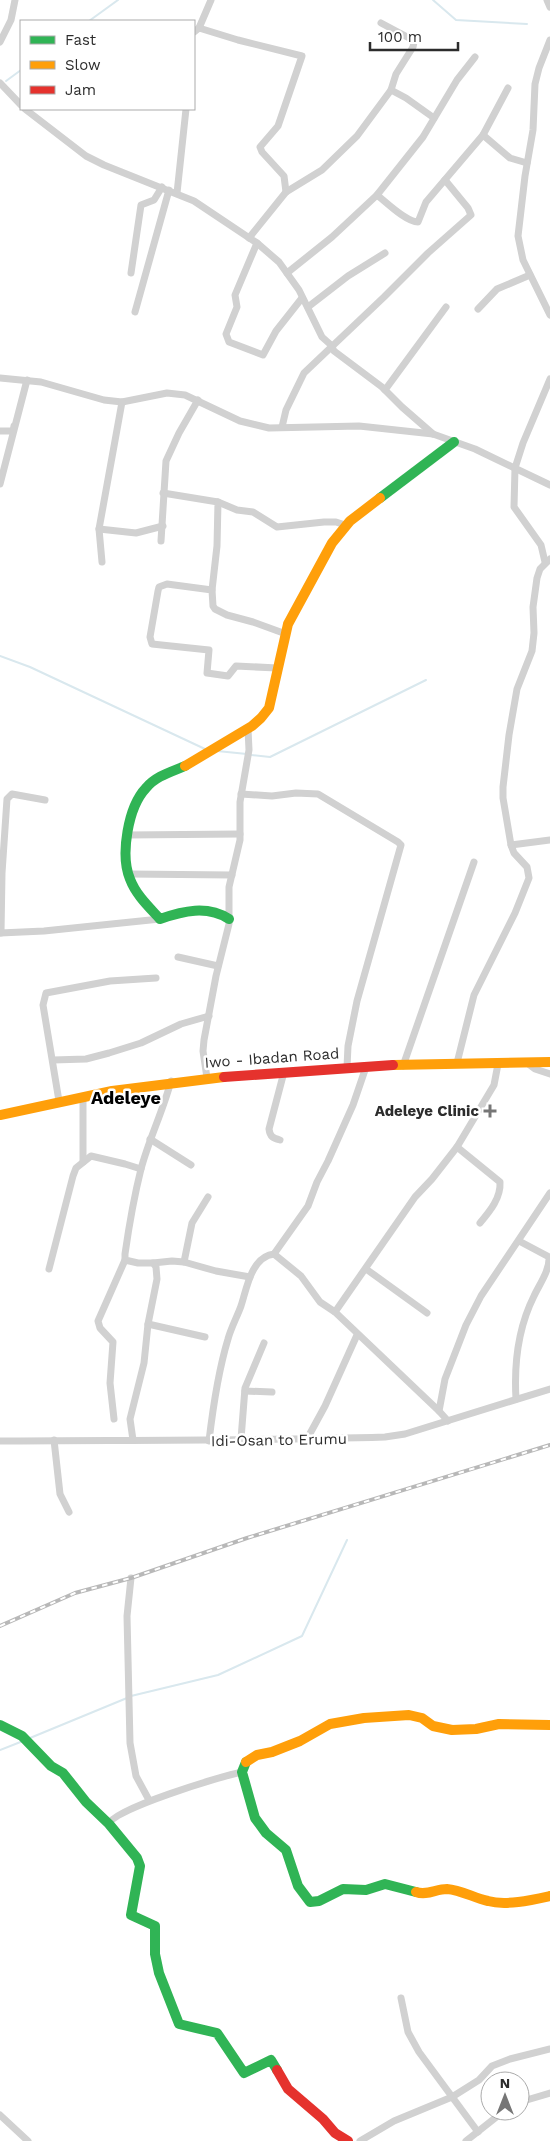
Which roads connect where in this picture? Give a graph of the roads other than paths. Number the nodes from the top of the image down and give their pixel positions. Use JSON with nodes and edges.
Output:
{"nodes":[{"id":1,"x":15,"y":0,"type":"edge"},
{"id":2,"x":211,"y":0,"type":"edge"},
{"id":3,"x":547,"y":0,"type":"edge"},
{"id":4,"x":550,"y":7,"type":"edge"},
{"id":5,"x":381,"y":24,"type":"dead end"},
{"id":6,"x":197,"y":30,"type":"edge"},
{"id":7,"x":550,"y":40,"type":"edge"},
{"id":8,"x":0,"y":42,"type":"edge"},
{"id":9,"x":475,"y":58,"type":"dead end"},
{"id":10,"x":0,"y":83,"type":"edge"},
{"id":11,"x":508,"y":88,"type":"dead end"},
{"id":12,"x":390,"y":90,"type":"junction"},
{"id":13,"x":20,"y":104,"type":"edge"},
{"id":14,"x":26,"y":110,"type":"edge"},
{"id":15,"x":186,"y":110,"type":"edge"},
{"id":16,"x":434,"y":118,"type":"junction"},
{"id":17,"x":483,"y":135,"type":"junction"},
{"id":18,"x":527,"y":163,"type":"junction"},
{"id":19,"x":444,"y":180,"type":"junction"},
{"id":20,"x":166,"y":189,"type":"junction"},
{"id":21,"x":286,"y":192,"type":"junction"},
{"id":22,"x":178,"y":193,"type":"junction"},
{"id":23,"x":377,"y":195,"type":"junction"},
{"id":24,"x":249,"y":238,"type":"junction"},
{"id":25,"x":256,"y":243,"type":"junction"},
{"id":26,"x":385,"y":253,"type":"dead end"},
{"id":27,"x":287,"y":273,"type":"junction"},
{"id":28,"x":131,"y":274,"type":"dead end"},
{"id":29,"x":530,"y":275,"type":"junction"},
{"id":30,"x":302,"y":298,"type":"junction"},
{"id":31,"x":308,"y":307,"type":"junction"},
{"id":32,"x":446,"y":307,"type":"dead end"},
{"id":33,"x":478,"y":309,"type":"dead end"},
{"id":34,"x":135,"y":312,"type":"dead end"},
{"id":35,"x":550,"y":315,"type":"edge"},
{"id":36,"x":331,"y":345,"type":"junction"},
{"id":37,"x":0,"y":378,"type":"edge"},
{"id":38,"x":550,"y":379,"type":"edge"},
{"id":39,"x":27,"y":380,"type":"junction"},
{"id":40,"x":385,"y":390,"type":"junction"},
{"id":41,"x":198,"y":400,"type":"junction"},
{"id":42,"x":122,"y":402,"type":"junction"},
{"id":43,"x":282,"y":427,"type":"junction"},
{"id":44,"x":0,"y":430,"type":"edge"},
{"id":45,"x":433,"y":434,"type":"junction"},
{"id":46,"x":454,"y":442,"type":"junction"},
{"id":47,"x":515,"y":468,"type":"junction"},
{"id":48,"x":0,"y":484,"type":"edge"},
{"id":49,"x":550,"y":484,"type":"edge"},
{"id":50,"x":163,"y":493,"type":"junction"},
{"id":51,"x":218,"y":502,"type":"junction"},
{"id":52,"x":345,"y":525,"type":"junction"},
{"id":53,"x":163,"y":526,"type":"junction"},
{"id":54,"x":100,"y":529,"type":"junction"},
{"id":55,"x":161,"y":541,"type":"dead end"},
{"id":56,"x":548,"y":561,"type":"edge"},
{"id":57,"x":102,"y":562,"type":"dead end"},
{"id":58,"x":212,"y":590,"type":"junction"},
{"id":59,"x":286,"y":634,"type":"junction"},
{"id":60,"x":277,"y":668,"type":"junction"},
{"id":61,"x":248,"y":729,"type":"junction"},
{"id":62,"x":241,"y":794,"type":"junction"},
{"id":63,"x":45,"y":800,"type":"dead end"},
{"id":64,"x":240,"y":834,"type":"junction"},
{"id":65,"x":127,"y":835,"type":"junction"},
{"id":66,"x":550,"y":840,"type":"edge"},
{"id":67,"x":511,"y":845,"type":"junction"},
{"id":68,"x":474,"y":862,"type":"dead end"},
{"id":69,"x":128,"y":874,"type":"junction"},
{"id":70,"x":232,"y":874,"type":"junction"},
{"id":71,"x":160,"y":919,"type":"junction"},
{"id":72,"x":230,"y":919,"type":"junction"},
{"id":73,"x":0,"y":933,"type":"edge"},
{"id":74,"x":178,"y":957,"type":"dead end"},
{"id":75,"x":218,"y":966,"type":"junction"},
{"id":76,"x":156,"y":978,"type":"dead end"},
{"id":77,"x":209,"y":1016,"type":"junction"},
{"id":78,"x":53,"y":1060,"type":"junction"},
{"id":79,"x":550,"y":1062,"type":"edge"},
{"id":80,"x":457,"y":1063,"type":"junction"},
{"id":81,"x":527,"y":1063,"type":"junction"},
{"id":82,"x":498,"y":1064,"type":"junction"},
{"id":83,"x":403,"y":1066,"type":"junction"},
{"id":84,"x":347,"y":1067,"type":"junction"},
{"id":85,"x":366,"y":1067,"type":"junction"},
{"id":86,"x":284,"y":1072,"type":"junction"},
{"id":87,"x":550,"y":1074,"type":"edge"},
{"id":88,"x":207,"y":1078,"type":"junction"},
{"id":89,"x":171,"y":1081,"type":"junction"},
{"id":90,"x":83,"y":1097,"type":"junction"},
{"id":91,"x":59,"y":1101,"type":"junction"},
{"id":92,"x":0,"y":1115,"type":"edge"},
{"id":93,"x":150,"y":1139,"type":"junction"},
{"id":94,"x":280,"y":1140,"type":"dead end"},
{"id":95,"x":457,"y":1147,"type":"junction"},
{"id":96,"x":83,"y":1162,"type":"junction"},
{"id":97,"x":191,"y":1165,"type":"dead end"},
{"id":98,"x":141,"y":1169,"type":"junction"},
{"id":99,"x":550,"y":1193,"type":"edge"},
{"id":100,"x":208,"y":1197,"type":"dead end"},
{"id":101,"x":480,"y":1224,"type":"dead end"},
{"id":102,"x":519,"y":1241,"type":"junction"},
{"id":103,"x":274,"y":1254,"type":"junction"},
{"id":104,"x":125,"y":1260,"type":"junction"},
{"id":105,"x":184,"y":1262,"type":"junction"},
{"id":106,"x":153,"y":1263,"type":"junction"},
{"id":107,"x":366,"y":1269,"type":"junction"},
{"id":108,"x":49,"y":1270,"type":"dead end"},
{"id":109,"x":250,"y":1277,"type":"junction"},
{"id":110,"x":335,"y":1312,"type":"junction"},
{"id":111,"x":428,"y":1313,"type":"dead end"},
{"id":112,"x":148,"y":1324,"type":"junction"},
{"id":113,"x":357,"y":1335,"type":"junction"},
{"id":114,"x":205,"y":1337,"type":"dead end"},
{"id":115,"x":264,"y":1343,"type":"dead end"},
{"id":116,"x":550,"y":1389,"type":"edge"},
{"id":117,"x":245,"y":1391,"type":"junction"},
{"id":118,"x":272,"y":1392,"type":"dead end"},
{"id":119,"x":516,"y":1400,"type":"junction"},
{"id":120,"x":439,"y":1411,"type":"junction"},
{"id":121,"x":114,"y":1419,"type":"dead end"},
{"id":122,"x":448,"y":1421,"type":"junction"},
{"id":123,"x":241,"y":1439,"type":"junction"},
{"id":124,"x":307,"y":1439,"type":"junction"},
{"id":125,"x":54,"y":1440,"type":"junction"},
{"id":126,"x":133,"y":1440,"type":"junction"},
{"id":127,"x":0,"y":1441,"type":"edge"},
{"id":128,"x":209,"y":1441,"type":"junction"},
{"id":129,"x":68,"y":1512,"type":"dead end"},
{"id":130,"x":131,"y":1578,"type":"dead end"},
{"id":131,"x":0,"y":1725,"type":"edge"},
{"id":132,"x":550,"y":1725,"type":"edge"},
{"id":133,"x":242,"y":1772,"type":"junction"},
{"id":134,"x":149,"y":1800,"type":"junction"},
{"id":135,"x":109,"y":1824,"type":"junction"},
{"id":136,"x":550,"y":1896,"type":"edge"},
{"id":137,"x":401,"y":1998,"type":"dead end"},
{"id":138,"x":550,"y":2049,"type":"edge"},
{"id":139,"x":550,"y":2093,"type":"edge"},
{"id":140,"x":452,"y":2097,"type":"junction"},
{"id":141,"x":530,"y":2099,"type":"edge"},
{"id":142,"x":0,"y":2115,"type":"edge"},
{"id":143,"x":492,"y":2121,"type":"edge"},
{"id":144,"x":478,"y":2132,"type":"junction"},
{"id":145,"x":28,"y":2141,"type":"edge"},
{"id":146,"x":348,"y":2141,"type":"edge"},
{"id":147,"x":360,"y":2141,"type":"edge"},
{"id":148,"x":466,"y":2141,"type":"edge"}],
"edges":[{"from":1,"to":8,"type":"street"},
{"from":2,"to":6,"type":"street"},
{"from":3,"to":4,"type":"street"},
{"from":5,"to":12,"type":"street"},
{"from":6,"to":21,"type":"street"},
{"from":7,"to":18,"type":"street"},
{"from":9,"to":16,"type":"street"},
{"from":10,"to":13,"type":"street"},
{"from":11,"to":17,"type":"street"},
{"from":12,"to":16,"type":"street"},
{"from":12,"to":21,"type":"street"},
{"from":14,"to":20,"type":"street"},
{"from":15,"to":22,"type":"street"},
{"from":16,"to":23,"type":"street"},
{"from":17,"to":18,"type":"street"},
{"from":17,"to":19,"type":"street"},
{"from":18,"to":29,"type":"street"},
{"from":19,"to":23,"type":"street"},
{"from":19,"to":36,"type":"street"},
{"from":20,"to":22,"type":"street"},
{"from":20,"to":28,"type":"street"},
{"from":20,"to":34,"type":"street"},
{"from":21,"to":24,"type":"street"},
{"from":22,"to":24,"type":"street"},
{"from":23,"to":27,"type":"street"},
{"from":24,"to":25,"type":"street"},
{"from":25,"to":27,"type":"street"},
{"from":25,"to":30,"type":"street"},
{"from":26,"to":31,"type":"street"},
{"from":27,"to":30,"type":"street"},
{"from":29,"to":33,"type":"street"},
{"from":29,"to":35,"type":"street"},
{"from":30,"to":31,"type":"street"},
{"from":31,"to":36,"type":"street"},
{"from":32,"to":40,"type":"street"},
{"from":36,"to":40,"type":"street"},
{"from":36,"to":43,"type":"street"},
{"from":37,"to":39,"type":"street"},
{"from":38,"to":47,"type":"street"},
{"from":39,"to":42,"type":"street"},
{"from":39,"to":44,"type":"street"},
{"from":39,"to":48,"type":"street"},
{"from":40,"to":45,"type":"street"},
{"from":41,"to":42,"type":"street"},
{"from":41,"to":43,"type":"street"},
{"from":41,"to":50,"type":"street"},
{"from":42,"to":54,"type":"street"},
{"from":43,"to":45,"type":"street"},
{"from":45,"to":46,"type":"street"},
{"from":46,"to":47,"type":"street"},
{"from":46,"to":52,"type":"street"},
{"from":47,"to":49,"type":"street"},
{"from":47,"to":56,"type":"street"},
{"from":50,"to":51,"type":"street"},
{"from":50,"to":53,"type":"street"},
{"from":51,"to":52,"type":"street"},
{"from":51,"to":58,"type":"street"},
{"from":52,"to":59,"type":"street"},
{"from":53,"to":54,"type":"street"},
{"from":53,"to":55,"type":"street"},
{"from":54,"to":57,"type":"street"},
{"from":56,"to":67,"type":"street"},
{"from":58,"to":59,"type":"street"},
{"from":58,"to":60,"type":"street"},
{"from":59,"to":60,"type":"street"},
{"from":60,"to":61,"type":"street"},
{"from":61,"to":62,"type":"street"},
{"from":61,"to":65,"type":"street"},
{"from":62,"to":64,"type":"street"},
{"from":62,"to":84,"type":"street"},
{"from":63,"to":73,"type":"street"},
{"from":64,"to":65,"type":"street"},
{"from":64,"to":70,"type":"street"},
{"from":65,"to":69,"type":"street"},
{"from":66,"to":67,"type":"street"},
{"from":67,"to":80,"type":"street"},
{"from":68,"to":83,"type":"street"},
{"from":69,"to":70,"type":"street"},
{"from":69,"to":71,"type":"street"},
{"from":70,"to":72,"type":"street"},
{"from":71,"to":72,"type":"street"},
{"from":71,"to":73,"type":"street"},
{"from":72,"to":75,"type":"street"},
{"from":74,"to":75,"type":"street"},
{"from":75,"to":77,"type":"street"},
{"from":76,"to":78,"type":"street"},
{"from":77,"to":78,"type":"street"},
{"from":77,"to":88,"type":"street"},
{"from":78,"to":91,"type":"street"},
{"from":79,"to":81,"type":"street","name":"Iwo - Ibadan Road"},
{"from":80,"to":82,"type":"street","name":"Iwo - Ibadan Road"},
{"from":80,"to":83,"type":"street","name":"Iwo - Ibadan Road"},
{"from":81,"to":82,"type":"street","name":"Iwo - Ibadan Road"},
{"from":81,"to":87,"type":"street"},
{"from":82,"to":95,"type":"street"},
{"from":83,"to":85,"type":"street","name":"Iwo - Ibadan Road"},
{"from":84,"to":85,"type":"street","name":"Iwo - Ibadan Road"},
{"from":84,"to":86,"type":"street","name":"Iwo - Ibadan Road"},
{"from":85,"to":103,"type":"street"},
{"from":86,"to":88,"type":"street","name":"Iwo - Ibadan Road"},
{"from":86,"to":94,"type":"street"},
{"from":88,"to":89,"type":"street","name":"Iwo - Ibadan Road"},
{"from":89,"to":90,"type":"street","name":"Iwo - Ibadan Road"},
{"from":89,"to":93,"type":"street"},
{"from":90,"to":91,"type":"street","name":"Iwo - Ibadan Road"},
{"from":90,"to":96,"type":"street"},
{"from":91,"to":92,"type":"street","name":"Iwo - Ibadan Road"},
{"from":93,"to":97,"type":"street"},
{"from":93,"to":98,"type":"street"},
{"from":95,"to":101,"type":"street"},
{"from":95,"to":107,"type":"street"},
{"from":96,"to":98,"type":"street"},
{"from":96,"to":108,"type":"street"},
{"from":98,"to":104,"type":"street"},
{"from":99,"to":102,"type":"street"},
{"from":100,"to":105,"type":"street"},
{"from":102,"to":119,"type":"street"},
{"from":102,"to":120,"type":"street"},
{"from":103,"to":109,"type":"street"},
{"from":103,"to":110,"type":"street"},
{"from":104,"to":106,"type":"street"},
{"from":104,"to":121,"type":"street"},
{"from":105,"to":106,"type":"street"},
{"from":105,"to":109,"type":"street"},
{"from":106,"to":112,"type":"street"},
{"from":107,"to":110,"type":"street"},
{"from":107,"to":111,"type":"street"},
{"from":109,"to":128,"type":"street"},
{"from":110,"to":113,"type":"street"},
{"from":112,"to":114,"type":"street"},
{"from":112,"to":126,"type":"street"},
{"from":113,"to":120,"type":"street"},
{"from":113,"to":124,"type":"street"},
{"from":115,"to":117,"type":"street"},
{"from":116,"to":119,"type":"street","name":"Idi-Osan to Erumu"},
{"from":117,"to":118,"type":"street"},
{"from":117,"to":123,"type":"street"},
{"from":119,"to":122,"type":"street","name":"Idi-Osan to Erumu"},
{"from":120,"to":122,"type":"street"},
{"from":122,"to":124,"type":"street","name":"Idi-Osan to Erumu"},
{"from":123,"to":124,"type":"street","name":"Idi-Osan to Erumu"},
{"from":123,"to":128,"type":"street","name":"Idi-Osan to Erumu"},
{"from":125,"to":126,"type":"street","name":"Idi-Osan to Erumu"},
{"from":125,"to":127,"type":"street","name":"Idi-Osan to Erumu"},
{"from":125,"to":129,"type":"street"},
{"from":126,"to":128,"type":"street","name":"Idi-Osan to Erumu"},
{"from":130,"to":134,"type":"street"},
{"from":131,"to":135,"type":"street"},
{"from":132,"to":133,"type":"street"},
{"from":133,"to":134,"type":"street"},
{"from":133,"to":136,"type":"street"},
{"from":134,"to":135,"type":"street"},
{"from":135,"to":146,"type":"street"},
{"from":137,"to":140,"type":"street"},
{"from":138,"to":140,"type":"street"},
{"from":139,"to":141,"type":"street"},
{"from":140,"to":144,"type":"street"},
{"from":140,"to":147,"type":"street"},
{"from":142,"to":145,"type":"street"},
{"from":143,"to":144,"type":"street"},
{"from":144,"to":148,"type":"street"}]}
